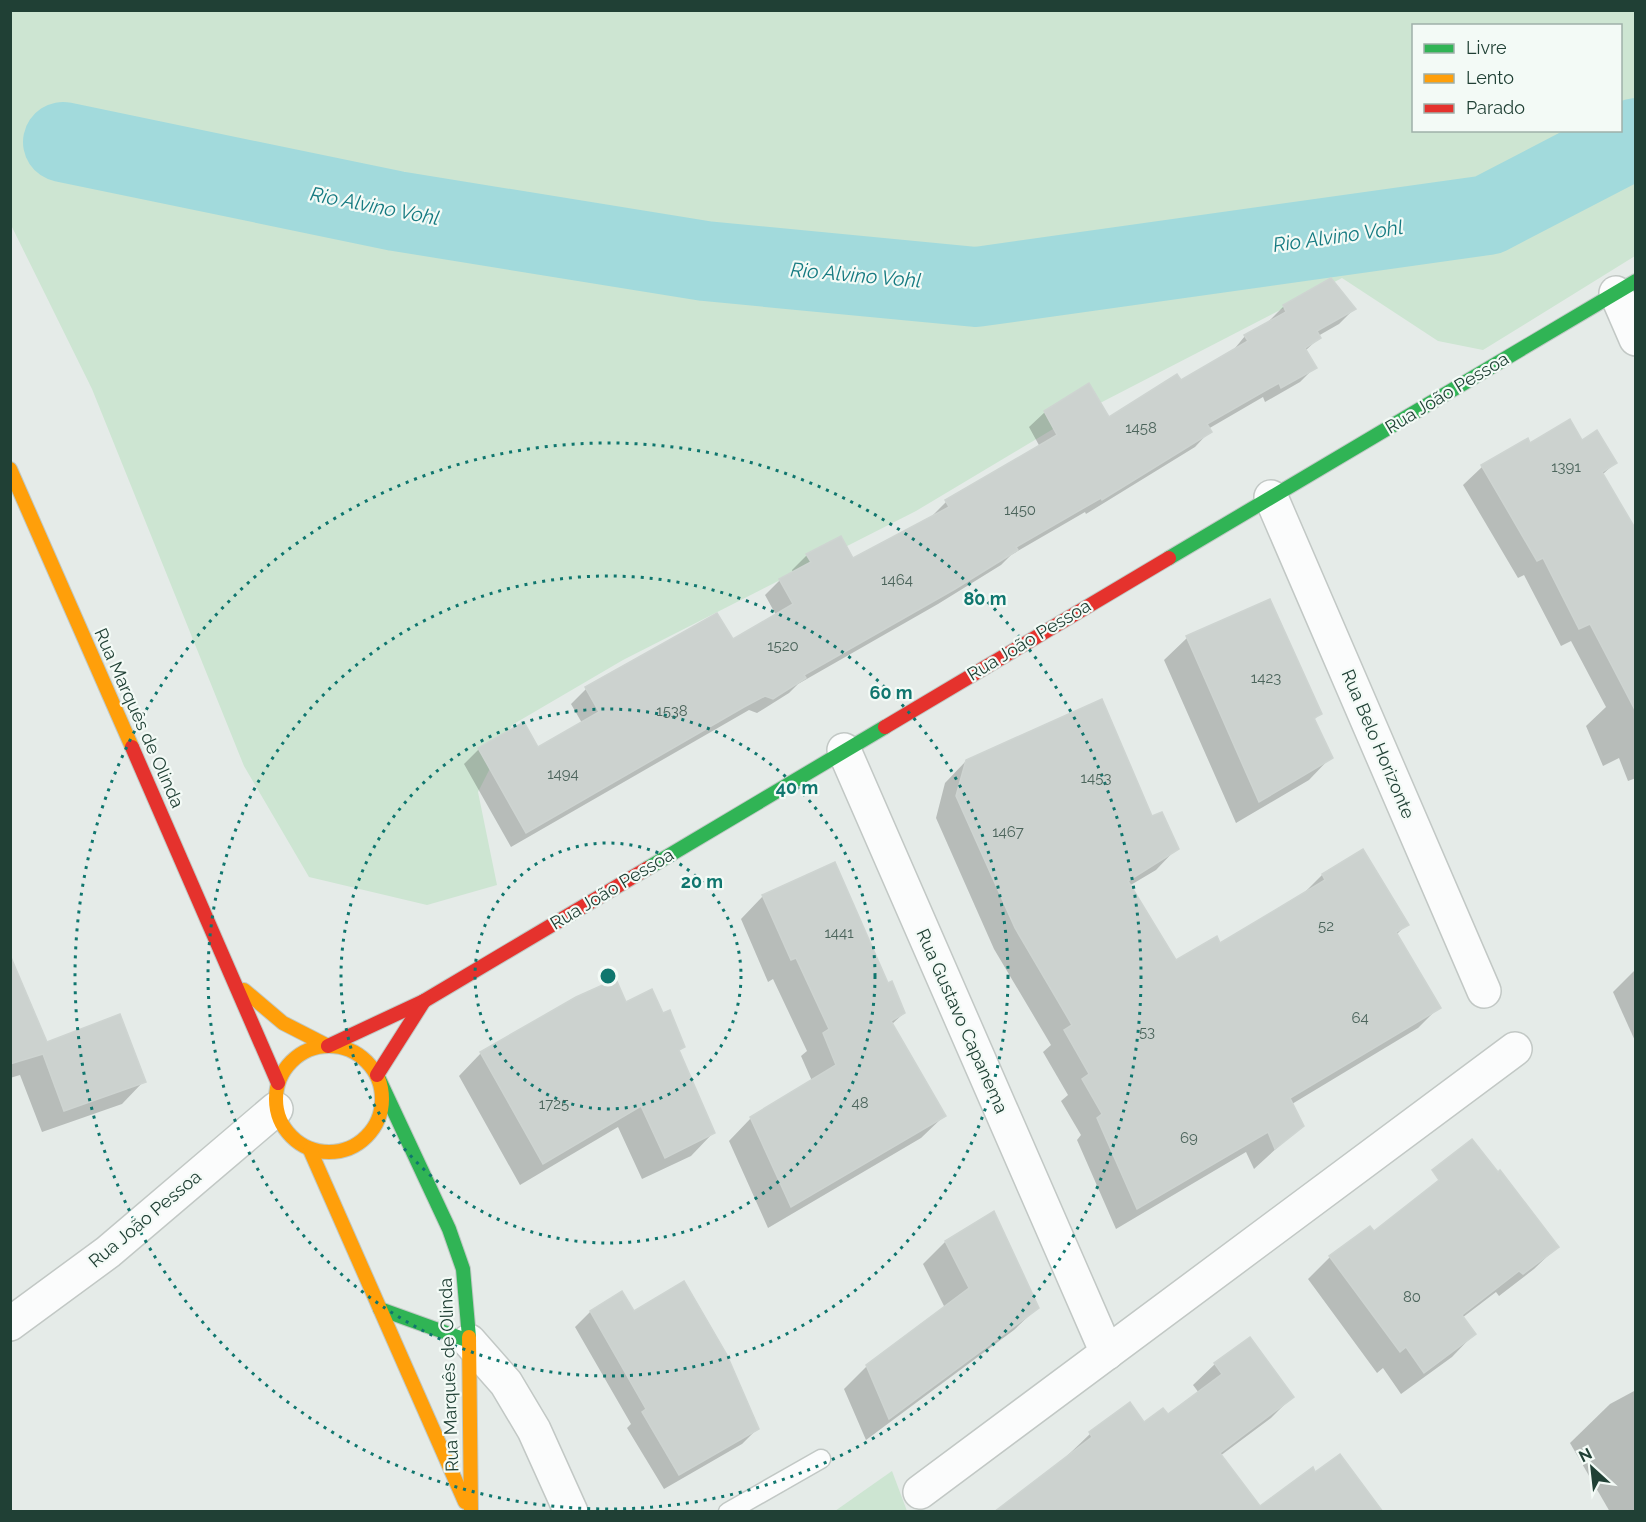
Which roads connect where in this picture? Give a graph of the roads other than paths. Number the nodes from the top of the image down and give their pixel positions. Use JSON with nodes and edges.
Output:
{"nodes":[{"id":1,"x":1626,"y":287,"type":"edge"},
{"id":2,"x":1635,"y":339,"type":"edge"},
{"id":3,"x":10,"y":469,"type":"edge"},
{"id":4,"x":1271,"y":497,"type":"junction"},
{"id":5,"x":844,"y":750,"type":"junction"},
{"id":6,"x":234,"y":981,"type":"junction"},
{"id":7,"x":1484,"y":991,"type":"dead end"},
{"id":8,"x":424,"y":1001,"type":"junction"},
{"id":9,"x":328,"y":1046,"type":"junction"},
{"id":10,"x":1515,"y":1049,"type":"dead end"},
{"id":11,"x":377,"y":1075,"type":"junction"},
{"id":12,"x":277,"y":1096,"type":"junction"},
{"id":13,"x":310,"y":1150,"type":"junction"},
{"id":14,"x":380,"y":1309,"type":"junction"},
{"id":15,"x":10,"y":1324,"type":"edge"},
{"id":16,"x":469,"y":1341,"type":"junction"},
{"id":17,"x":1107,"y":1353,"type":"junction"},
{"id":18,"x":821,"y":1459,"type":"dead end"},
{"id":19,"x":920,"y":1492,"type":"dead end"},
{"id":20,"x":470,"y":1512,"type":"edge"},
{"id":21,"x":571,"y":1512,"type":"edge"},
{"id":22,"x":728,"y":1512,"type":"edge"}],
"edges":[{"from":1,"to":2,"type":"street"},
{"from":1,"to":4,"type":"main road","name":"Rua João Pessoa"},
{"from":3,"to":6,"type":"main road","name":"Rua Marquês de Olinda"},
{"from":4,"to":5,"type":"main road","name":"Rua João Pessoa"},
{"from":4,"to":7,"type":"street","name":"Rua Belo Horizonte"},
{"from":5,"to":8,"type":"main road","name":"Rua João Pessoa"},
{"from":5,"to":17,"type":"street","name":"Rua Gustavo Capanema"},
{"from":6,"to":9,"type":"main road","name":"Rua Marquês de Olinda"},
{"from":6,"to":12,"type":"main road","name":"Rua Marquês de Olinda"},
{"from":8,"to":9,"type":"main road","name":"Rua João Pessoa"},
{"from":8,"to":11,"type":"main road","name":"Rua João Pessoa"},
{"from":9,"to":11,"type":"main road"},
{"from":9,"to":12,"type":"main road"},
{"from":10,"to":17,"type":"street"},
{"from":11,"to":13,"type":"main road"},
{"from":11,"to":16,"type":"main road","name":"Rua Marquês de Olinda"},
{"from":12,"to":13,"type":"main road"},
{"from":12,"to":15,"type":"street","name":"Rua João Pessoa"},
{"from":13,"to":14,"type":"main road","name":"Rua Marquês de Olinda"},
{"from":14,"to":16,"type":"main road"},
{"from":14,"to":20,"type":"main road","name":"Rua Marquês de Olinda"},
{"from":16,"to":20,"type":"main road","name":"Rua Marquês de Olinda"},
{"from":16,"to":21,"type":"street"},
{"from":17,"to":19,"type":"street"},
{"from":18,"to":22,"type":"lane"}]}
